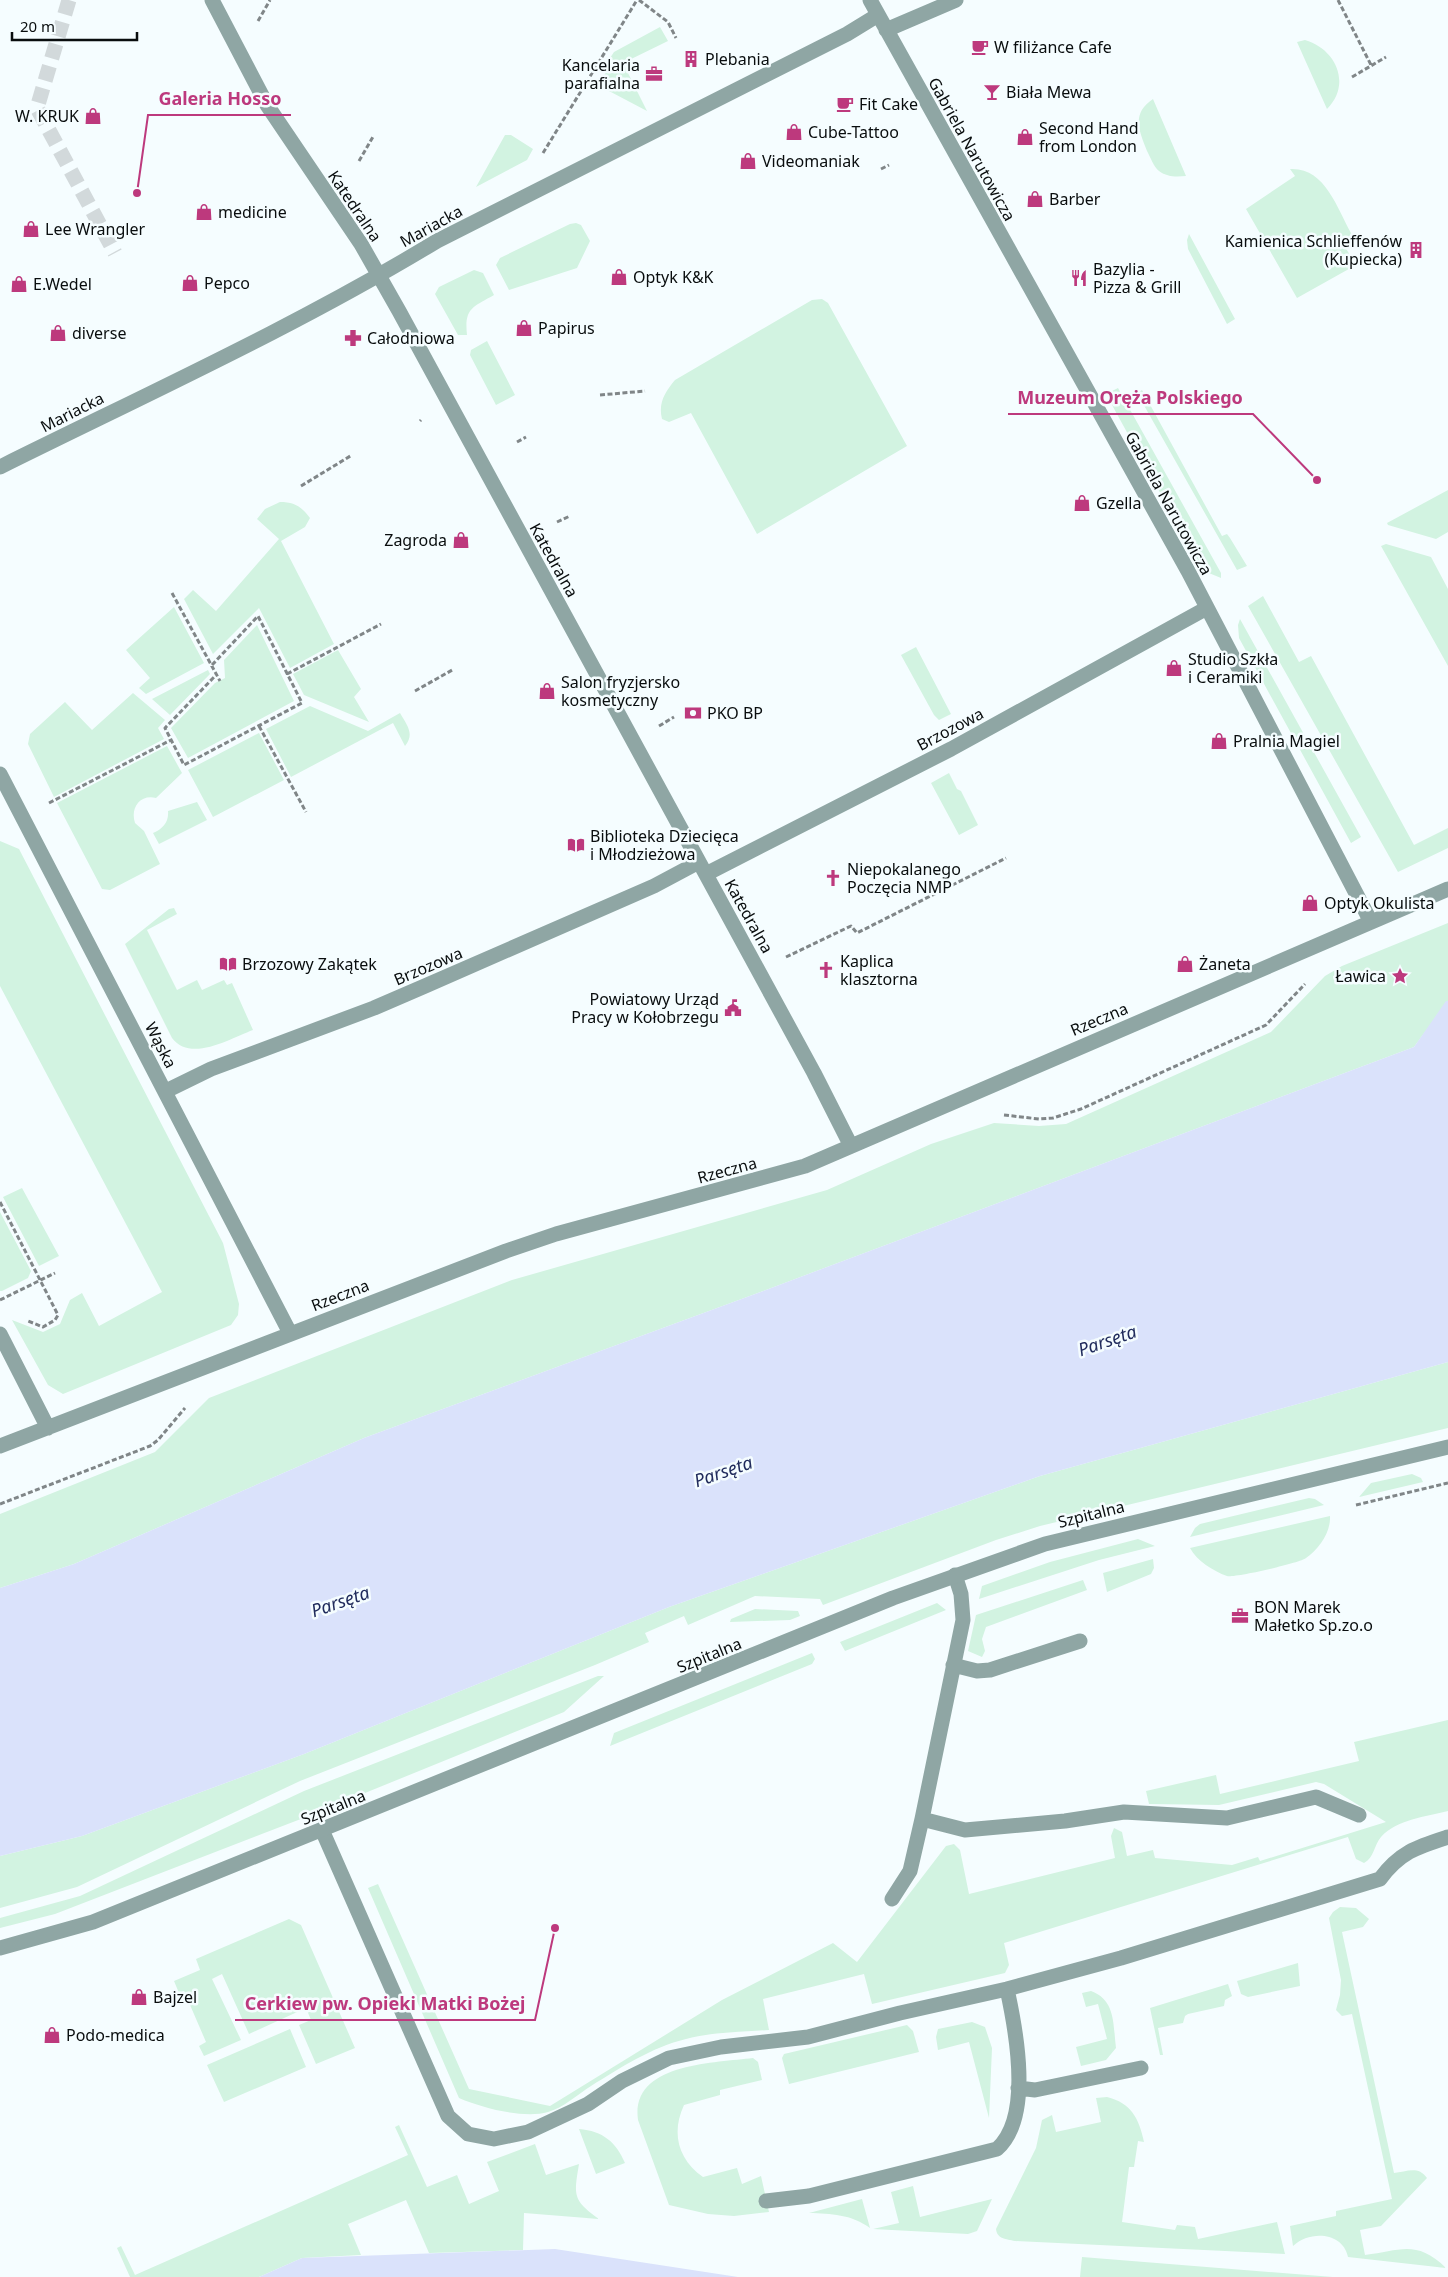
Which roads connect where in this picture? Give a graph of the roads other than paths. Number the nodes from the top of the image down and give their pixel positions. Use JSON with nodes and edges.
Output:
{"nodes":[{"id":1,"x":212,"y":0,"type":"edge"},
{"id":2,"x":870,"y":0,"type":"edge"},
{"id":3,"x":956,"y":0,"type":"edge"},
{"id":4,"x":878,"y":15,"type":"junction"},
{"id":5,"x":886,"y":30,"type":"junction"},
{"id":6,"x":379,"y":275,"type":"junction"},
{"id":7,"x":0,"y":467,"type":"edge"},
{"id":8,"x":1207,"y":608,"type":"junction"},
{"id":9,"x":0,"y":774,"type":"edge"},
{"id":10,"x":703,"y":868,"type":"junction"},
{"id":11,"x":1448,"y":889,"type":"edge"},
{"id":12,"x":1371,"y":922,"type":"junction"},
{"id":13,"x":166,"y":1091,"type":"junction"},
{"id":14,"x":851,"y":1146,"type":"junction"},
{"id":15,"x":290,"y":1332,"type":"junction"},
{"id":16,"x":0,"y":1334,"type":"edge"},
{"id":17,"x":48,"y":1428,"type":"junction"},
{"id":18,"x":0,"y":1446,"type":"edge"},
{"id":19,"x":1448,"y":1447,"type":"edge"},
{"id":20,"x":955,"y":1576,"type":"junction"},
{"id":21,"x":1080,"y":1641,"type":"dead end"},
{"id":22,"x":953,"y":1665,"type":"junction"},
{"id":23,"x":1359,"y":1815,"type":"dead end"},
{"id":24,"x":922,"y":1820,"type":"junction"},
{"id":25,"x":322,"y":1830,"type":"junction"},
{"id":26,"x":1448,"y":1837,"type":"edge"},
{"id":27,"x":892,"y":1899,"type":"dead end"},
{"id":28,"x":0,"y":1948,"type":"edge"},
{"id":29,"x":1007,"y":1989,"type":"junction"},
{"id":30,"x":1141,"y":2068,"type":"dead end"},
{"id":31,"x":1018,"y":2088,"type":"junction"},
{"id":32,"x":766,"y":2201,"type":"dead end"}],
"edges":[{"from":1,"to":6,"type":"street","name":"Katedralna"},
{"from":2,"to":4,"type":"street","name":"Gabriela Narutowicza"},
{"from":3,"to":5,"type":"street"},
{"from":4,"to":5,"type":"street","name":"Gabriela Narutowicza"},
{"from":4,"to":6,"type":"street","name":"Mariacka"},
{"from":5,"to":8,"type":"street","name":"Gabriela Narutowicza"},
{"from":6,"to":7,"type":"street","name":"Mariacka"},
{"from":6,"to":10,"type":"street","name":"Katedralna"},
{"from":8,"to":10,"type":"street","name":"Brzozowa"},
{"from":8,"to":12,"type":"street","name":"Gabriela Narutowicza"},
{"from":9,"to":13,"type":"street","name":"Wąska"},
{"from":10,"to":13,"type":"street","name":"Brzozowa"},
{"from":10,"to":14,"type":"street","name":"Katedralna"},
{"from":11,"to":12,"type":"street","name":"Rzeczna"},
{"from":12,"to":14,"type":"street","name":"Rzeczna"},
{"from":13,"to":15,"type":"street","name":"Wąska"},
{"from":14,"to":15,"type":"street","name":"Rzeczna"},
{"from":15,"to":17,"type":"street","name":"Rzeczna"},
{"from":16,"to":17,"type":"street"},
{"from":17,"to":18,"type":"street","name":"Rzeczna"},
{"from":19,"to":20,"type":"street","name":"Szpitalna"},
{"from":20,"to":22,"type":"street"},
{"from":20,"to":25,"type":"street","name":"Szpitalna"},
{"from":21,"to":22,"type":"street"},
{"from":22,"to":24,"type":"street"},
{"from":23,"to":24,"type":"street"},
{"from":24,"to":27,"type":"street"},
{"from":25,"to":28,"type":"street","name":"Szpitalna"},
{"from":25,"to":29,"type":"street"},
{"from":26,"to":29,"type":"street"},
{"from":29,"to":31,"type":"street"},
{"from":30,"to":31,"type":"street"},
{"from":31,"to":32,"type":"street"}]}
